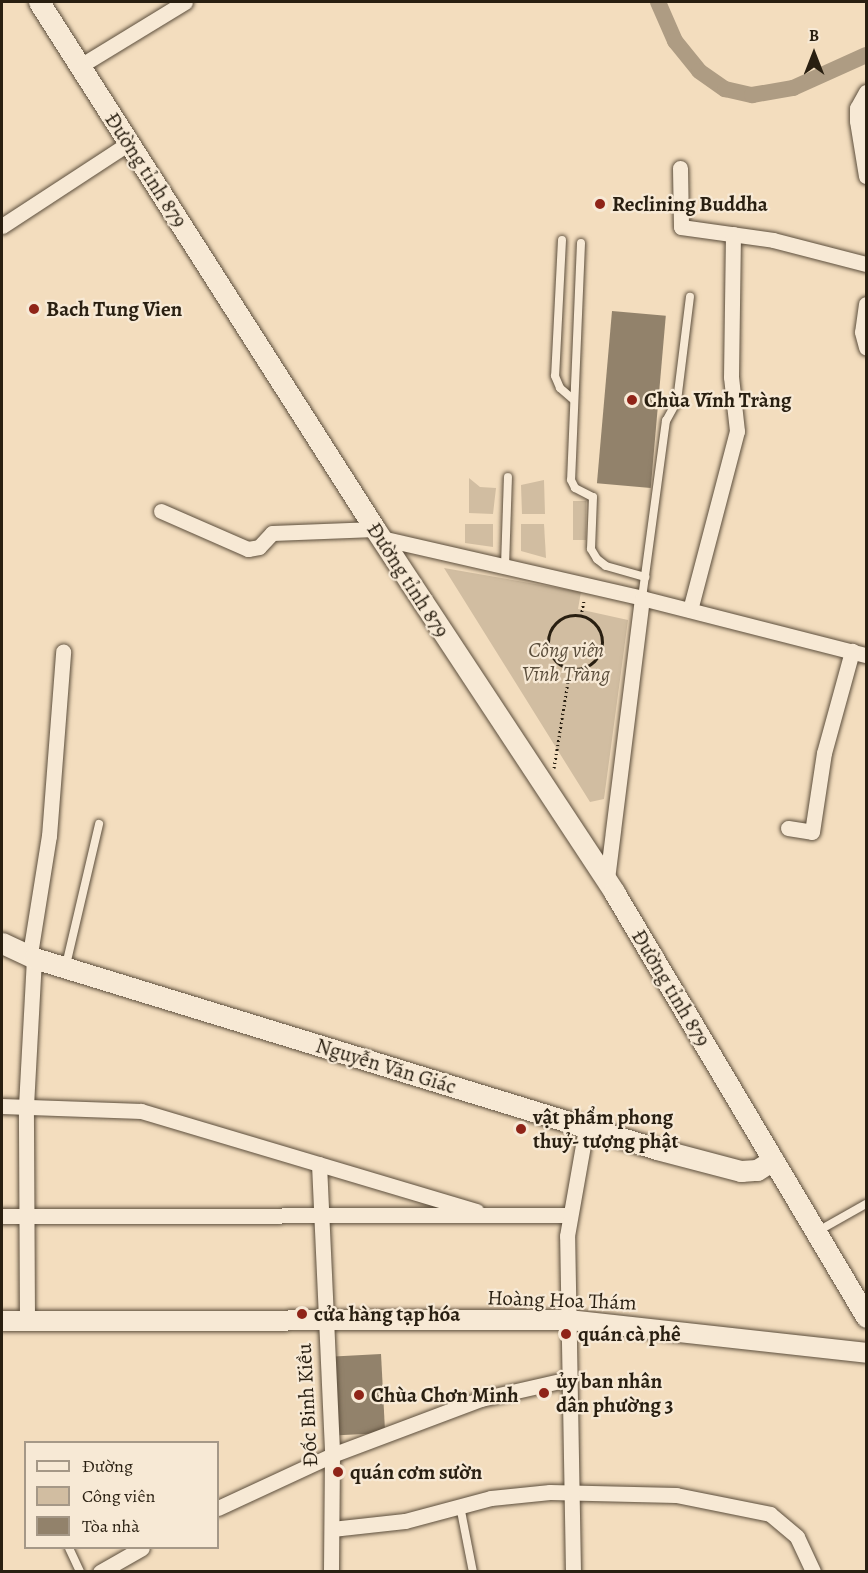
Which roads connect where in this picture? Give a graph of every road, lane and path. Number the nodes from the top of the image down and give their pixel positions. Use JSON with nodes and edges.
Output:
{"nodes":[{"id":1,"x":39,"y":2,"type":"edge"},
{"id":2,"x":185,"y":2,"type":"edge"},
{"id":3,"x":80,"y":66,"type":"junction"},
{"id":4,"x":867,"y":92,"type":"edge"},
{"id":5,"x":129,"y":143,"type":"junction"},
{"id":6,"x":680,"y":168,"type":"dead end"},
{"id":7,"x":867,"y":176,"type":"edge"},
{"id":8,"x":2,"y":226,"type":"edge"},
{"id":9,"x":733,"y":234,"type":"junction"},
{"id":10,"x":562,"y":240,"type":"dead end"},
{"id":11,"x":581,"y":243,"type":"dead end"},
{"id":12,"x":867,"y":264,"type":"edge"},
{"id":13,"x":690,"y":297,"type":"dead end"},
{"id":14,"x":867,"y":304,"type":"edge"},
{"id":15,"x":867,"y":347,"type":"edge"},
{"id":16,"x":574,"y":400,"type":"junction"},
{"id":17,"x":508,"y":477,"type":"dead end"},
{"id":18,"x":161,"y":511,"type":"dead end"},
{"id":19,"x":378,"y":533,"type":"junction"},
{"id":20,"x":506,"y":566,"type":"junction"},
{"id":21,"x":645,"y":576,"type":"junction"},
{"id":22,"x":642,"y":598,"type":"junction"},
{"id":23,"x":690,"y":610,"type":"junction"},
{"id":24,"x":63,"y":652,"type":"dead end"},
{"id":25,"x":859,"y":653,"type":"edge"},
{"id":26,"x":570,"y":669,"type":"junction"},
{"id":27,"x":549,"y":797,"type":"junction"},
{"id":28,"x":99,"y":824,"type":"dead end"},
{"id":29,"x":788,"y":828,"type":"dead end"},
{"id":30,"x":607,"y":880,"type":"junction"},
{"id":31,"x":2,"y":943,"type":"edge"},
{"id":32,"x":32,"y":956,"type":"junction"},
{"id":33,"x":66,"y":965,"type":"junction"},
{"id":34,"x":2,"y":1106,"type":"edge"},
{"id":35,"x":26,"y":1106,"type":"junction"},
{"id":36,"x":586,"y":1128,"type":"junction"},
{"id":37,"x":773,"y":1160,"type":"junction"},
{"id":38,"x":319,"y":1164,"type":"junction"},
{"id":39,"x":867,"y":1204,"type":"edge"},
{"id":40,"x":492,"y":1215,"type":"junction"},
{"id":41,"x":569,"y":1215,"type":"junction"},
{"id":42,"x":2,"y":1216,"type":"edge"},
{"id":43,"x":26,"y":1216,"type":"junction"},
{"id":44,"x":319,"y":1216,"type":"junction"},
{"id":45,"x":816,"y":1232,"type":"junction"},
{"id":46,"x":867,"y":1317,"type":"edge"},
{"id":47,"x":27,"y":1319,"type":"junction"},
{"id":48,"x":569,"y":1320,"type":"junction"},
{"id":49,"x":2,"y":1321,"type":"edge"},
{"id":50,"x":323,"y":1321,"type":"junction"},
{"id":51,"x":867,"y":1353,"type":"edge"},
{"id":52,"x":569,"y":1379,"type":"junction"},
{"id":53,"x":332,"y":1455,"type":"junction"},
{"id":54,"x":571,"y":1492,"type":"junction"},
{"id":55,"x":460,"y":1506,"type":"junction"},
{"id":56,"x":219,"y":1508,"type":"edge"},
{"id":57,"x":332,"y":1529,"type":"junction"},
{"id":58,"x":69,"y":1549,"type":"edge"},
{"id":59,"x":140,"y":1549,"type":"edge"},
{"id":60,"x":80,"y":1572,"type":"edge"},
{"id":61,"x":100,"y":1572,"type":"edge"},
{"id":62,"x":331,"y":1572,"type":"edge"},
{"id":63,"x":473,"y":1572,"type":"edge"},
{"id":64,"x":573,"y":1572,"type":"edge"},
{"id":65,"x":813,"y":1572,"type":"edge"}],
"edges":[{"from":1,"to":3,"type":"main road","name":"Đường tỉnh 879"},
{"from":2,"to":3,"type":"street"},
{"from":3,"to":5,"type":"main road","name":"Đường tỉnh 879"},
{"from":4,"to":7,"type":"street"},
{"from":5,"to":8,"type":"street"},
{"from":5,"to":19,"type":"main road","name":"Đường tỉnh 879"},
{"from":6,"to":9,"type":"street"},
{"from":9,"to":12,"type":"street"},
{"from":9,"to":23,"type":"street"},
{"from":10,"to":16,"type":"lane"},
{"from":11,"to":16,"type":"lane"},
{"from":13,"to":21,"type":"lane"},
{"from":14,"to":15,"type":"street"},
{"from":16,"to":21,"type":"lane"},
{"from":17,"to":20,"type":"lane"},
{"from":18,"to":19,"type":"street"},
{"from":19,"to":20,"type":"street"},
{"from":19,"to":27,"type":"main road","name":"Đường tỉnh 879"},
{"from":20,"to":22,"type":"street"},
{"from":21,"to":22,"type":"lane"},
{"from":22,"to":23,"type":"street"},
{"from":22,"to":30,"type":"street"},
{"from":23,"to":25,"type":"street"},
{"from":24,"to":32,"type":"street"},
{"from":25,"to":29,"type":"street"},
{"from":26,"to":26,"type":"path"},
{"from":26,"to":27,"type":"path"},
{"from":27,"to":30,"type":"main road","name":"Đường tỉnh 879"},
{"from":28,"to":33,"type":"lane"},
{"from":30,"to":37,"type":"main road","name":"Đường tỉnh 879"},
{"from":31,"to":32,"type":"main road","name":"Nguyễn Văn Giác"},
{"from":32,"to":33,"type":"main road","name":"Nguyễn Văn Giác"},
{"from":32,"to":35,"type":"street"},
{"from":33,"to":36,"type":"main road","name":"Nguyễn Văn Giác"},
{"from":34,"to":35,"type":"street"},
{"from":35,"to":38,"type":"street"},
{"from":35,"to":43,"type":"street"},
{"from":36,"to":37,"type":"main road","name":"Nguyễn Văn Giác"},
{"from":36,"to":41,"type":"street"},
{"from":37,"to":45,"type":"main road","name":"Đường tỉnh 879"},
{"from":38,"to":40,"type":"street"},
{"from":38,"to":44,"type":"street","name":"Đốc Binh Kiều"},
{"from":39,"to":45,"type":"lane"},
{"from":40,"to":41,"type":"street"},
{"from":40,"to":44,"type":"street"},
{"from":41,"to":48,"type":"street"},
{"from":42,"to":43,"type":"street"},
{"from":43,"to":44,"type":"street"},
{"from":43,"to":47,"type":"street"},
{"from":44,"to":50,"type":"street","name":"Đốc Binh Kiều"},
{"from":45,"to":46,"type":"main road","name":"Đường tỉnh 879"},
{"from":47,"to":49,"type":"street","name":"Hoàng Hoa Thám"},
{"from":47,"to":50,"type":"street","name":"Hoàng Hoa Thám"},
{"from":48,"to":50,"type":"street","name":"Hoàng Hoa Thám"},
{"from":48,"to":51,"type":"street","name":"Hoàng Hoa Thám"},
{"from":48,"to":52,"type":"street"},
{"from":50,"to":53,"type":"street","name":"Đốc Binh Kiều"},
{"from":52,"to":53,"type":"street"},
{"from":52,"to":54,"type":"street"},
{"from":53,"to":56,"type":"street"},
{"from":53,"to":57,"type":"street","name":"Đốc Binh Kiều"},
{"from":54,"to":55,"type":"street"},
{"from":54,"to":64,"type":"street"},
{"from":54,"to":65,"type":"street"},
{"from":55,"to":57,"type":"street"},
{"from":55,"to":63,"type":"lane"},
{"from":57,"to":62,"type":"street","name":"Đốc Binh Kiều"},
{"from":58,"to":60,"type":"lane"},
{"from":59,"to":61,"type":"street"}]}
